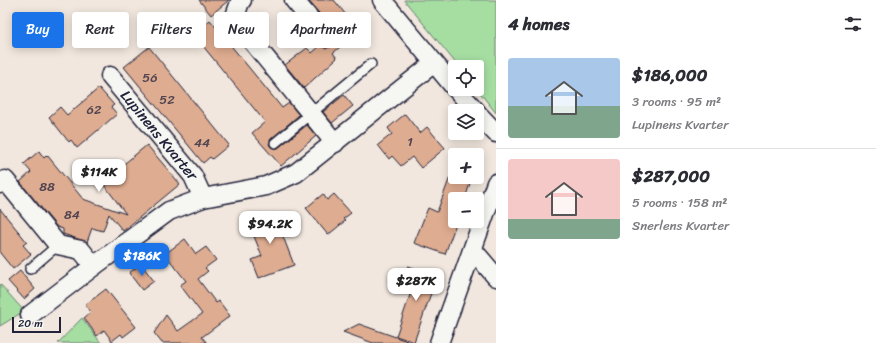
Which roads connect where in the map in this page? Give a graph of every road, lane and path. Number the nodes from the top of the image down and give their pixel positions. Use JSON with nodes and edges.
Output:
{"nodes":[{"id":1,"x":242,"y":0,"type":"edge"},
{"id":2,"x":294,"y":0,"type":"edge"},
{"id":3,"x":382,"y":0,"type":"edge"},
{"id":4,"x":304,"y":12,"type":"edge"},
{"id":5,"x":434,"y":63,"type":"junction"},
{"id":6,"x":371,"y":64,"type":"dead end"},
{"id":7,"x":110,"y":76,"type":"dead end"},
{"id":8,"x":448,"y":80,"type":"edge"},
{"id":9,"x":461,"y":96,"type":"edge"},
{"id":10,"x":469,"y":104,"type":"edge"},
{"id":11,"x":311,"y":113,"type":"junction"},
{"id":12,"x":484,"y":120,"type":"edge"},
{"id":13,"x":496,"y":133,"type":"edge"},
{"id":14,"x":275,"y":143,"type":"dead end"},
{"id":15,"x":335,"y":143,"type":"junction"},
{"id":16,"x":496,"y":183,"type":"edge"},
{"id":17,"x":0,"y":184,"type":"edge"},
{"id":18,"x":203,"y":198,"type":"junction"},
{"id":19,"x":58,"y":245,"type":"junction"},
{"id":20,"x":473,"y":250,"type":"junction"},
{"id":21,"x":94,"y":266,"type":"junction"},
{"id":22,"x":30,"y":269,"type":"dead end"},
{"id":23,"x":496,"y":277,"type":"edge"},
{"id":24,"x":30,"y":315,"type":"dead end"},
{"id":25,"x":439,"y":343,"type":"edge"}],
"edges":[{"from":1,"to":11,"type":"street"},
{"from":2,"to":4,"type":"street"},
{"from":3,"to":5,"type":"street"},
{"from":5,"to":8,"type":"street"},
{"from":5,"to":15,"type":"street","name":"Lupinens Kvarter"},
{"from":6,"to":11,"type":"lane"},
{"from":7,"to":18,"type":"street","name":"Lupinens Kvarter"},
{"from":9,"to":10,"type":"street"},
{"from":11,"to":14,"type":"lane"},
{"from":11,"to":15,"type":"street"},
{"from":12,"to":13,"type":"street"},
{"from":15,"to":18,"type":"street","name":"Lupinens Kvarter"},
{"from":16,"to":20,"type":"street"},
{"from":17,"to":19,"type":"street"},
{"from":18,"to":21,"type":"street","name":"Lupinens Kvarter"},
{"from":19,"to":21,"type":"street"},
{"from":19,"to":22,"type":"lane"},
{"from":20,"to":23,"type":"street"},
{"from":20,"to":25,"type":"street"},
{"from":21,"to":24,"type":"street","name":"Lupinens Kvarter"}]}
